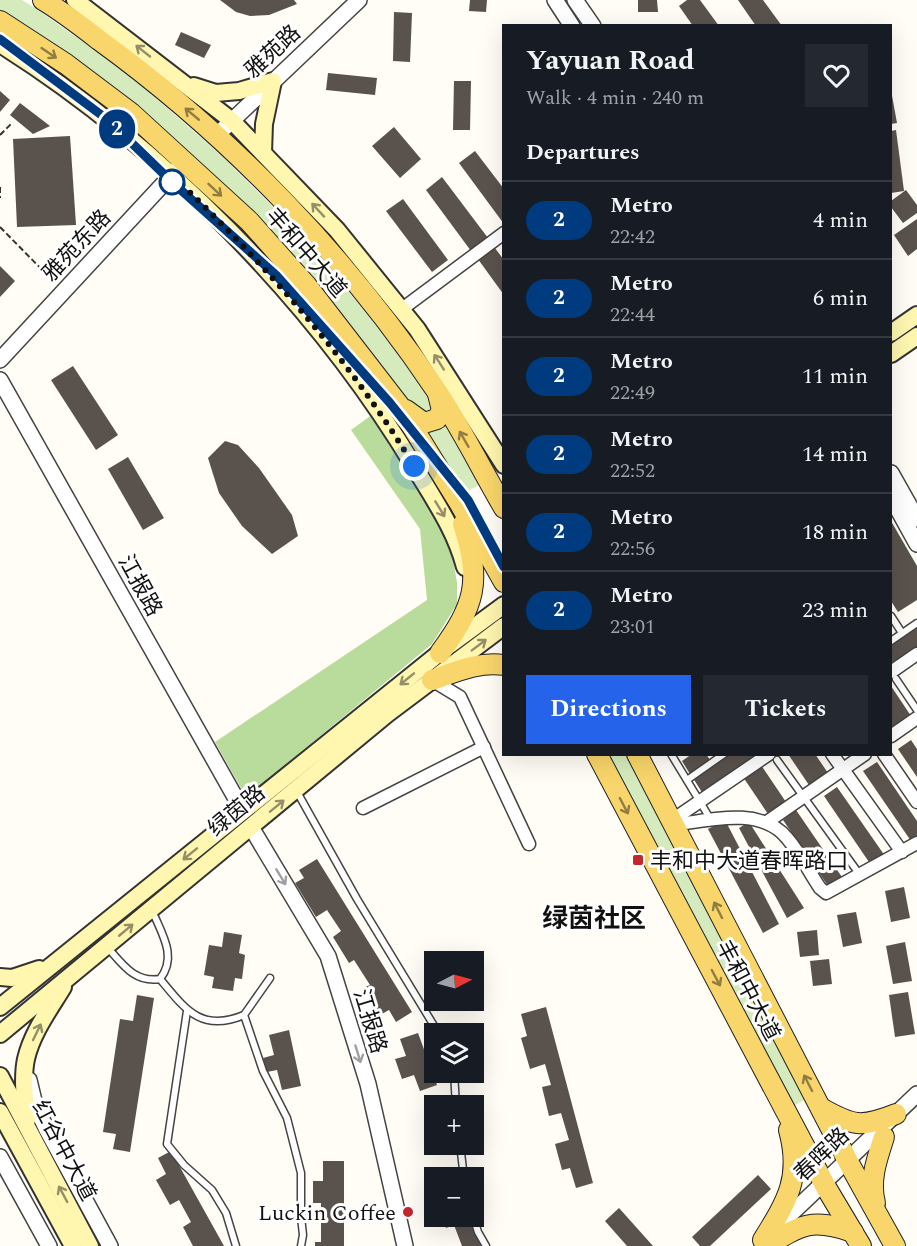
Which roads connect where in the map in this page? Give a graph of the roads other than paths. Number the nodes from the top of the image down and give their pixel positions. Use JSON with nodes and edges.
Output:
{"nodes":[{"id":1,"x":43,"y":0,"type":"edge"},
{"id":2,"x":75,"y":0,"type":"edge"},
{"id":3,"x":359,"y":0,"type":"edge"},
{"id":4,"x":555,"y":0,"type":"edge"},
{"id":5,"x":575,"y":0,"type":"edge"},
{"id":6,"x":0,"y":21,"type":"edge"},
{"id":7,"x":571,"y":24,"type":"edge"},
{"id":8,"x":592,"y":24,"type":"edge"},
{"id":9,"x":0,"y":44,"type":"edge"},
{"id":10,"x":273,"y":81,"type":"junction"},
{"id":11,"x":184,"y":83,"type":"junction"},
{"id":12,"x":231,"y":120,"type":"junction"},
{"id":13,"x":217,"y":135,"type":"junction"},
{"id":14,"x":263,"y":153,"type":"junction"},
{"id":15,"x":178,"y":168,"type":"junction"},
{"id":16,"x":502,"y":234,"type":"edge"},
{"id":17,"x":402,"y":309,"type":"junction"},
{"id":18,"x":917,"y":315,"type":"edge"},
{"id":19,"x":893,"y":331,"type":"edge"},
{"id":20,"x":917,"y":336,"type":"edge"},
{"id":21,"x":892,"y":353,"type":"edge"},
{"id":22,"x":0,"y":360,"type":"edge"},
{"id":23,"x":0,"y":380,"type":"edge"},
{"id":24,"x":438,"y":394,"type":"junction"},
{"id":25,"x":399,"y":405,"type":"junction"},
{"id":26,"x":502,"y":462,"type":"edge"},
{"id":27,"x":483,"y":472,"type":"junction"},
{"id":28,"x":892,"y":475,"type":"edge"},
{"id":29,"x":502,"y":486,"type":"edge"},
{"id":30,"x":452,"y":490,"type":"junction"},
{"id":31,"x":892,"y":499,"type":"edge"},
{"id":32,"x":502,"y":505,"type":"edge"},
{"id":33,"x":917,"y":519,"type":"edge"},
{"id":34,"x":917,"y":544,"type":"edge"},
{"id":35,"x":502,"y":578,"type":"edge"},
{"id":36,"x":472,"y":591,"type":"junction"},
{"id":37,"x":502,"y":606,"type":"edge"},
{"id":38,"x":892,"y":618,"type":"edge"},
{"id":39,"x":917,"y":623,"type":"edge"},
{"id":40,"x":502,"y":628,"type":"edge"},
{"id":41,"x":902,"y":633,"type":"junction"},
{"id":42,"x":892,"y":639,"type":"edge"},
{"id":43,"x":440,"y":653,"type":"junction"},
{"id":44,"x":917,"y":654,"type":"edge"},
{"id":45,"x":502,"y":665,"type":"edge"},
{"id":46,"x":894,"y":675,"type":"edge"},
{"id":47,"x":432,"y":680,"type":"junction"},
{"id":48,"x":917,"y":710,"type":"edge"},
{"id":49,"x":917,"y":718,"type":"edge"},
{"id":50,"x":892,"y":735,"type":"edge"},
{"id":51,"x":484,"y":747,"type":"junction"},
{"id":52,"x":598,"y":756,"type":"edge"},
{"id":53,"x":638,"y":756,"type":"edge"},
{"id":54,"x":672,"y":756,"type":"edge"},
{"id":55,"x":720,"y":756,"type":"edge"},
{"id":56,"x":833,"y":756,"type":"edge"},
{"id":57,"x":862,"y":756,"type":"edge"},
{"id":58,"x":886,"y":756,"type":"edge"},
{"id":59,"x":773,"y":757,"type":"edge"},
{"id":60,"x":843,"y":770,"type":"junction"},
{"id":61,"x":687,"y":780,"type":"junction"},
{"id":62,"x":296,"y":790,"type":"junction"},
{"id":63,"x":804,"y":797,"type":"junction"},
{"id":64,"x":700,"y":802,"type":"junction"},
{"id":65,"x":917,"y":802,"type":"edge"},
{"id":66,"x":363,"y":808,"type":"dead end"},
{"id":67,"x":243,"y":812,"type":"junction"},
{"id":68,"x":711,"y":820,"type":"junction"},
{"id":69,"x":767,"y":822,"type":"junction"},
{"id":70,"x":672,"y":823,"type":"junction"},
{"id":71,"x":251,"y":826,"type":"junction"},
{"id":72,"x":917,"y":843,"type":"edge"},
{"id":73,"x":530,"y":844,"type":"dead end"},
{"id":74,"x":902,"y":852,"type":"junction"},
{"id":75,"x":860,"y":875,"type":"junction"},
{"id":76,"x":151,"y":909,"type":"junction"},
{"id":77,"x":106,"y":946,"type":"junction"},
{"id":78,"x":56,"y":961,"type":"junction"},
{"id":79,"x":0,"y":977,"type":"edge"},
{"id":80,"x":69,"y":977,"type":"junction"},
{"id":81,"x":270,"y":978,"type":"dead end"},
{"id":82,"x":160,"y":979,"type":"junction"},
{"id":83,"x":0,"y":1007,"type":"edge"},
{"id":84,"x":187,"y":1011,"type":"junction"},
{"id":85,"x":244,"y":1015,"type":"junction"},
{"id":86,"x":432,"y":1023,"type":"edge"},
{"id":87,"x":0,"y":1034,"type":"edge"},
{"id":88,"x":26,"y":1059,"type":"junction"},
{"id":89,"x":0,"y":1076,"type":"edge"},
{"id":90,"x":917,"y":1094,"type":"edge"},
{"id":91,"x":781,"y":1101,"type":"junction"},
{"id":92,"x":917,"y":1107,"type":"edge"},
{"id":93,"x":821,"y":1108,"type":"junction"},
{"id":94,"x":0,"y":1112,"type":"edge"},
{"id":95,"x":896,"y":1114,"type":"junction"},
{"id":96,"x":0,"y":1128,"type":"edge"},
{"id":97,"x":22,"y":1135,"type":"junction"},
{"id":98,"x":884,"y":1137,"type":"junction"},
{"id":99,"x":0,"y":1157,"type":"edge"},
{"id":100,"x":849,"y":1163,"type":"junction"},
{"id":101,"x":825,"y":1185,"type":"junction"},
{"id":102,"x":879,"y":1217,"type":"junction"},
{"id":103,"x":476,"y":1227,"type":"edge"},
{"id":104,"x":857,"y":1239,"type":"edge"},
{"id":105,"x":763,"y":1244,"type":"edge"},
{"id":106,"x":49,"y":1246,"type":"edge"},
{"id":107,"x":73,"y":1246,"type":"edge"},
{"id":108,"x":90,"y":1246,"type":"edge"},
{"id":109,"x":110,"y":1246,"type":"edge"},
{"id":110,"x":236,"y":1246,"type":"edge"},
{"id":111,"x":301,"y":1246,"type":"edge"},
{"id":112,"x":405,"y":1246,"type":"edge"},
{"id":113,"x":486,"y":1246,"type":"edge"},
{"id":114,"x":895,"y":1246,"type":"edge"}],
"edges":[{"from":13,"to":1,"type":"main road","name":"丰和中大道","one_way":true},
{"from":11,"to":2,"type":"main road","one_way":true},
{"from":3,"to":10,"type":"street","name":"雅苑路"},
{"from":4,"to":7,"type":"street"},
{"from":5,"to":8,"type":"street"},
{"from":6,"to":15,"type":"main road","name":"丰和中大道","one_way":true},
{"from":9,"to":15,"type":"main road"},
{"from":10,"to":11,"type":"main road"},
{"from":10,"to":12,"type":"street","name":"雅苑路"},
{"from":10,"to":14,"type":"main road"},
{"from":11,"to":12,"type":"main road"},
{"from":12,"to":13,"type":"street","name":"雅苑路"},
{"from":12,"to":14,"type":"main road"},
{"from":13,"to":24,"type":"main road","name":"丰和中大道"},
{"from":17,"to":14,"type":"main road","one_way":true},
{"from":15,"to":22,"type":"street","name":"雅苑东路"},
{"from":15,"to":25,"type":"main road","name":"丰和中大道","one_way":true},
{"from":15,"to":36,"type":"main road","one_way":true},
{"from":16,"to":17,"type":"street"},
{"from":26,"to":17,"type":"main road","one_way":true},
{"from":18,"to":19,"type":"main road"},
{"from":20,"to":21,"type":"main road"},
{"from":23,"to":67,"type":"street","name":"江报路"},
{"from":24,"to":25,"type":"main road"},
{"from":27,"to":24,"type":"main road","name":"丰和中大道","one_way":true},
{"from":25,"to":30,"type":"main road","name":"丰和中大道"},
{"from":27,"to":29,"type":"main road"},
{"from":27,"to":32,"type":"main road","name":"丰和中大道"},
{"from":28,"to":33,"type":"street"},
{"from":30,"to":35,"type":"main road","name":"丰和中大道"},
{"from":30,"to":36,"type":"main road"},
{"from":31,"to":34,"type":"street"},
{"from":36,"to":43,"type":"main road"},
{"from":37,"to":43,"type":"main road","name":"绿茵路"},
{"from":38,"to":41,"type":"lane"},
{"from":39,"to":41,"type":"lane"},
{"from":47,"to":40,"type":"main road","name":"绿茵路","one_way":true},
{"from":41,"to":42,"type":"lane"},
{"from":43,"to":67,"type":"main road","name":"绿茵路","one_way":true},
{"from":44,"to":46,"type":"street"},
{"from":45,"to":47,"type":"main road"},
{"from":46,"to":48,"type":"lane"},
{"from":47,"to":51,"type":"street"},
{"from":47,"to":62,"type":"main road","name":"绿茵路"},
{"from":49,"to":50,"type":"street"},
{"from":51,"to":66,"type":"street"},
{"from":51,"to":73,"type":"street"},
{"from":52,"to":91,"type":"main road","name":"丰和中大道","one_way":true},
{"from":53,"to":70,"type":"main road","name":"丰和中大道"},
{"from":54,"to":61,"type":"lane"},
{"from":55,"to":61,"type":"lane"},
{"from":56,"to":60,"type":"street"},
{"from":57,"to":60,"type":"street"},
{"from":58,"to":65,"type":"street"},
{"from":59,"to":63,"type":"lane"},
{"from":59,"to":64,"type":"street"},
{"from":60,"to":63,"type":"street"},
{"from":60,"to":74,"type":"street"},
{"from":61,"to":64,"type":"lane"},
{"from":71,"to":62,"type":"main road","name":"绿茵路","one_way":true},
{"from":62,"to":86,"type":"lane"},
{"from":63,"to":69,"type":"street"},
{"from":63,"to":75,"type":"lane"},
{"from":64,"to":68,"type":"lane"},
{"from":64,"to":70,"type":"street"},
{"from":67,"to":78,"type":"main road","name":"绿茵路","one_way":true},
{"from":68,"to":69,"type":"street"},
{"from":68,"to":70,"type":"street"},
{"from":69,"to":75,"type":"street"},
{"from":93,"to":70,"type":"main road","name":"丰和中大道","one_way":true},
{"from":71,"to":76,"type":"main road","name":"绿茵路"},
{"from":71,"to":112,"type":"street","name":"江报路","one_way":true},
{"from":72,"to":74,"type":"street"},
{"from":74,"to":75,"type":"street"},
{"from":77,"to":76,"type":"main road","name":"绿茵路","one_way":true},
{"from":76,"to":82,"type":"lane"},
{"from":77,"to":80,"type":"main road","name":"绿茵路"},
{"from":77,"to":82,"type":"lane"},
{"from":78,"to":79,"type":"main road"},
{"from":78,"to":83,"type":"main road","name":"绿茵路"},
{"from":80,"to":87,"type":"main road","name":"绿茵路"},
{"from":88,"to":80,"type":"main road","one_way":true},
{"from":81,"to":85,"type":"lane"},
{"from":82,"to":84,"type":"lane"},
{"from":84,"to":85,"type":"lane"},
{"from":84,"to":110,"type":"lane"},
{"from":85,"to":111,"type":"lane"},
{"from":88,"to":97,"type":"main road"},
{"from":88,"to":109,"type":"street"},
{"from":89,"to":97,"type":"main road","name":"红谷中大道"},
{"from":90,"to":95,"type":"street","name":"春晖路"},
{"from":91,"to":101,"type":"main road","name":"丰和中大道"},
{"from":91,"to":105,"type":"main road"},
{"from":92,"to":98,"type":"street","name":"春晖路"},
{"from":93,"to":95,"type":"main road"},
{"from":93,"to":100,"type":"main road","name":"丰和中大道"},
{"from":94,"to":97,"type":"main road","name":"红谷中大道"},
{"from":95,"to":100,"type":"street","name":"春晖路"},
{"from":96,"to":97,"type":"main road"},
{"from":97,"to":107,"type":"main road","name":"红谷中大道"},
{"from":108,"to":97,"type":"main road","name":"红谷中大道","one_way":true},
{"from":98,"to":100,"type":"street","name":"春晖路"},
{"from":98,"to":102,"type":"main road"},
{"from":99,"to":106,"type":"street"},
{"from":100,"to":101,"type":"street","name":"春晖路"},
{"from":100,"to":102,"type":"main road","name":"丰和中大道"},
{"from":101,"to":104,"type":"main road","name":"丰和中大道"},
{"from":101,"to":105,"type":"street","name":"春晖路"},
{"from":102,"to":114,"type":"main road","name":"丰和中大道"},
{"from":103,"to":113,"type":"lane"},
{"from":104,"to":105,"type":"main road"}]}
